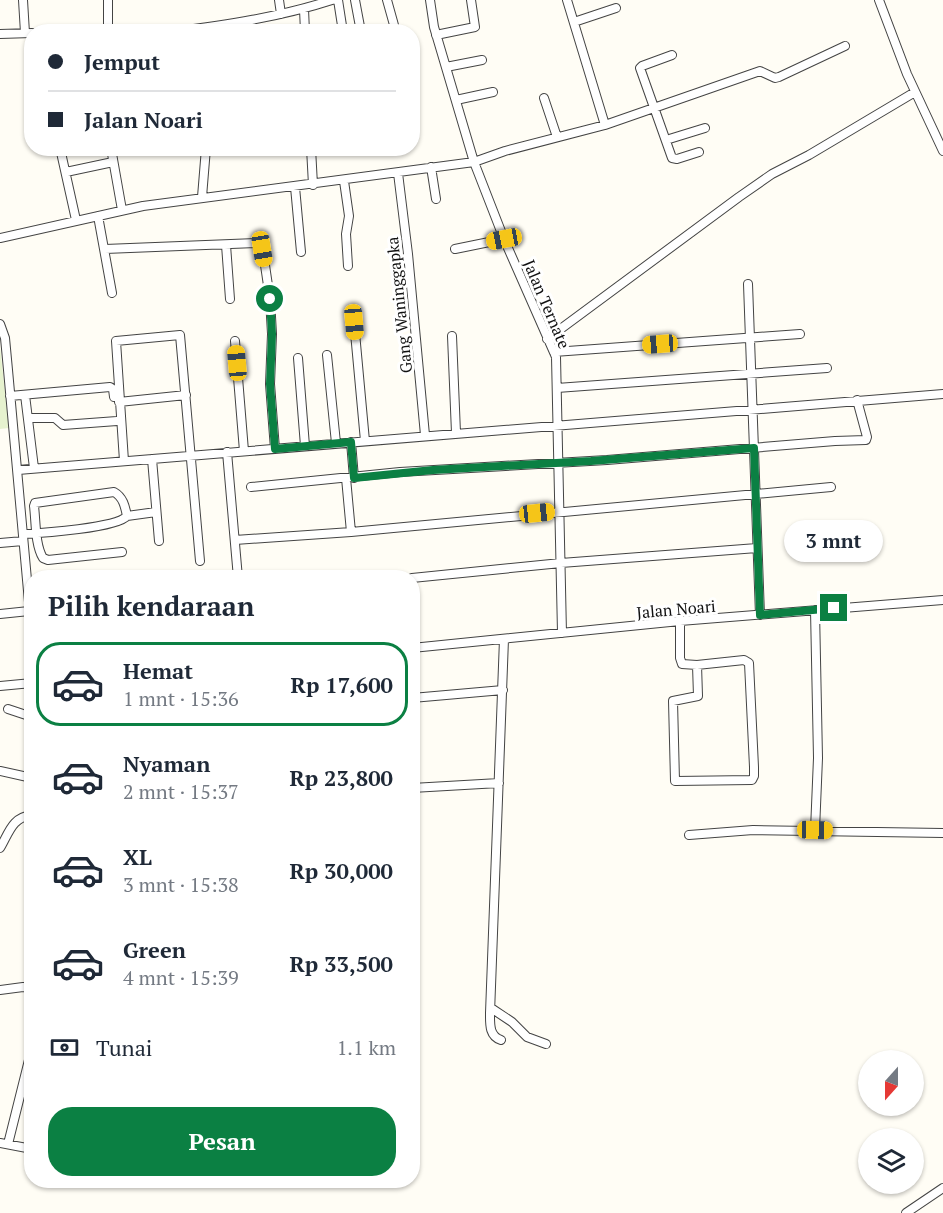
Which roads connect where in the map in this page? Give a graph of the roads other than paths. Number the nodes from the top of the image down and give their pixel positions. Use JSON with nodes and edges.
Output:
{"nodes":[{"id":1,"x":23,"y":0,"type":"edge"},
{"id":2,"x":108,"y":0,"type":"edge"},
{"id":3,"x":279,"y":0,"type":"edge"},
{"id":4,"x":332,"y":0,"type":"edge"},
{"id":5,"x":338,"y":0,"type":"edge"},
{"id":6,"x":354,"y":0,"type":"edge"},
{"id":7,"x":387,"y":0,"type":"edge"},
{"id":8,"x":430,"y":0,"type":"edge"},
{"id":9,"x":471,"y":0,"type":"edge"},
{"id":10,"x":567,"y":0,"type":"edge"},
{"id":11,"x":879,"y":0,"type":"edge"},
{"id":12,"x":616,"y":8,"type":"dead end"},
{"id":13,"x":304,"y":9,"type":"junction"},
{"id":14,"x":280,"y":14,"type":"junction"},
{"id":15,"x":247,"y":21,"type":"junction"},
{"id":16,"x":574,"y":22,"type":"junction"},
{"id":17,"x":27,"y":24,"type":"edge"},
{"id":18,"x":108,"y":24,"type":"edge"},
{"id":19,"x":227,"y":24,"type":"edge"},
{"id":20,"x":247,"y":24,"type":"edge"},
{"id":21,"x":305,"y":24,"type":"edge"},
{"id":22,"x":342,"y":24,"type":"edge"},
{"id":23,"x":359,"y":24,"type":"edge"},
{"id":24,"x":394,"y":24,"type":"edge"},
{"id":25,"x":24,"y":33,"type":"edge"},
{"id":26,"x":0,"y":34,"type":"edge"},
{"id":27,"x":436,"y":35,"type":"junction"},
{"id":28,"x":846,"y":46,"type":"dead end"},
{"id":29,"x":672,"y":55,"type":"dead end"},
{"id":30,"x":482,"y":60,"type":"dead end"},
{"id":31,"x":446,"y":67,"type":"junction"},
{"id":32,"x":493,"y":92,"type":"dead end"},
{"id":33,"x":915,"y":92,"type":"junction"},
{"id":34,"x":544,"y":98,"type":"dead end"},
{"id":35,"x":456,"y":100,"type":"junction"},
{"id":36,"x":655,"y":109,"type":"junction"},
{"id":37,"x":605,"y":125,"type":"junction"},
{"id":38,"x":705,"y":128,"type":"dead end"},
{"id":39,"x":557,"y":137,"type":"junction"},
{"id":40,"x":666,"y":140,"type":"junction"},
{"id":41,"x":943,"y":151,"type":"edge"},
{"id":42,"x":699,"y":152,"type":"dead end"},
{"id":43,"x":62,"y":156,"type":"edge"},
{"id":44,"x":112,"y":156,"type":"edge"},
{"id":45,"x":205,"y":156,"type":"edge"},
{"id":46,"x":311,"y":156,"type":"edge"},
{"id":47,"x":113,"y":162,"type":"junction"},
{"id":48,"x":474,"y":162,"type":"junction"},
{"id":49,"x":431,"y":167,"type":"junction"},
{"id":50,"x":66,"y":172,"type":"junction"},
{"id":51,"x":398,"y":173,"type":"junction"},
{"id":52,"x":344,"y":180,"type":"junction"},
{"id":53,"x":312,"y":184,"type":"junction"},
{"id":54,"x":295,"y":186,"type":"junction"},
{"id":55,"x":202,"y":197,"type":"junction"},
{"id":56,"x":436,"y":199,"type":"dead end"},
{"id":57,"x":122,"y":210,"type":"junction"},
{"id":58,"x":98,"y":216,"type":"junction"},
{"id":59,"x":76,"y":220,"type":"junction"},
{"id":60,"x":0,"y":238,"type":"edge"},
{"id":61,"x":504,"y":239,"type":"junction"},
{"id":62,"x":226,"y":245,"type":"junction"},
{"id":63,"x":105,"y":249,"type":"junction"},
{"id":64,"x":455,"y":249,"type":"dead end"},
{"id":65,"x":301,"y":252,"type":"dead end"},
{"id":66,"x":348,"y":266,"type":"dead end"},
{"id":67,"x":748,"y":284,"type":"dead end"},
{"id":68,"x":112,"y":293,"type":"dead end"},
{"id":69,"x":230,"y":299,"type":"dead end"},
{"id":70,"x":354,"y":322,"type":"dead end"},
{"id":71,"x":0,"y":324,"type":"edge"},
{"id":72,"x":800,"y":334,"type":"dead end"},
{"id":73,"x":452,"y":336,"type":"dead end"},
{"id":74,"x":750,"y":337,"type":"junction"},
{"id":75,"x":547,"y":339,"type":"junction"},
{"id":76,"x":235,"y":341,"type":"dead end"},
{"id":77,"x":554,"y":352,"type":"junction"},
{"id":78,"x":327,"y":355,"type":"dead end"},
{"id":79,"x":298,"y":358,"type":"dead end"},
{"id":80,"x":827,"y":368,"type":"dead end"},
{"id":81,"x":752,"y":374,"type":"junction"},
{"id":82,"x":557,"y":388,"type":"junction"},
{"id":83,"x":943,"y":394,"type":"edge"},
{"id":84,"x":23,"y":395,"type":"junction"},
{"id":85,"x":186,"y":395,"type":"junction"},
{"id":86,"x":11,"y":396,"type":"junction"},
{"id":87,"x":857,"y":400,"type":"junction"},
{"id":88,"x":120,"y":402,"type":"junction"},
{"id":89,"x":753,"y":410,"type":"junction"},
{"id":90,"x":28,"y":418,"type":"junction"},
{"id":91,"x":117,"y":421,"type":"junction"},
{"id":92,"x":558,"y":425,"type":"junction"},
{"id":93,"x":456,"y":433,"type":"junction"},
{"id":94,"x":425,"y":435,"type":"junction"},
{"id":95,"x":365,"y":441,"type":"junction"},
{"id":96,"x":351,"y":442,"type":"junction"},
{"id":97,"x":336,"y":443,"type":"junction"},
{"id":98,"x":305,"y":446,"type":"junction"},
{"id":99,"x":754,"y":448,"type":"junction"},
{"id":100,"x":275,"y":449,"type":"junction"},
{"id":101,"x":244,"y":451,"type":"junction"},
{"id":102,"x":227,"y":452,"type":"junction"},
{"id":103,"x":190,"y":455,"type":"junction"},
{"id":104,"x":152,"y":459,"type":"junction"},
{"id":105,"x":122,"y":461,"type":"junction"},
{"id":106,"x":558,"y":463,"type":"junction"},
{"id":107,"x":34,"y":468,"type":"junction"},
{"id":108,"x":18,"y":470,"type":"junction"},
{"id":109,"x":350,"y":478,"type":"junction"},
{"id":110,"x":251,"y":487,"type":"dead end"},
{"id":111,"x":831,"y":487,"type":"dead end"},
{"id":112,"x":756,"y":495,"type":"junction"},
{"id":113,"x":559,"y":511,"type":"junction"},
{"id":114,"x":156,"y":512,"type":"junction"},
{"id":115,"x":127,"y":516,"type":"junction"},
{"id":116,"x":351,"y":532,"type":"junction"},
{"id":117,"x":37,"y":533,"type":"junction"},
{"id":118,"x":23,"y":538,"type":"junction"},
{"id":119,"x":235,"y":540,"type":"junction"},
{"id":120,"x":159,"y":541,"type":"dead end"},
{"id":121,"x":0,"y":543,"type":"edge"},
{"id":122,"x":757,"y":548,"type":"junction"},
{"id":123,"x":122,"y":552,"type":"dead end"},
{"id":124,"x":200,"y":561,"type":"dead end"},
{"id":125,"x":561,"y":563,"type":"junction"},
{"id":126,"x":26,"y":570,"type":"edge"},
{"id":127,"x":237,"y":570,"type":"edge"},
{"id":128,"x":420,"y":577,"type":"edge"},
{"id":129,"x":943,"y":600,"type":"edge"},
{"id":130,"x":815,"y":610,"type":"junction"},
{"id":131,"x":24,"y":612,"type":"edge"},
{"id":132,"x":0,"y":614,"type":"edge"},
{"id":133,"x":760,"y":615,"type":"junction"},
{"id":134,"x":680,"y":621,"type":"junction"},
{"id":135,"x":562,"y":633,"type":"junction"},
{"id":136,"x":504,"y":639,"type":"junction"},
{"id":137,"x":420,"y":647,"type":"edge"},
{"id":138,"x":697,"y":665,"type":"junction"},
{"id":139,"x":24,"y":683,"type":"edge"},
{"id":140,"x":0,"y":686,"type":"edge"},
{"id":141,"x":503,"y":690,"type":"junction"},
{"id":142,"x":420,"y":697,"type":"edge"},
{"id":143,"x":8,"y":709,"type":"dead end"},
{"id":144,"x":24,"y":714,"type":"edge"},
{"id":145,"x":0,"y":771,"type":"edge"},
{"id":146,"x":24,"y":776,"type":"edge"},
{"id":147,"x":499,"y":783,"type":"junction"},
{"id":148,"x":420,"y":788,"type":"edge"},
{"id":149,"x":24,"y":817,"type":"edge"},
{"id":150,"x":815,"y":830,"type":"junction"},
{"id":151,"x":943,"y":833,"type":"edge"},
{"id":152,"x":689,"y":835,"type":"dead end"},
{"id":153,"x":0,"y":849,"type":"edge"},
{"id":154,"x":24,"y":987,"type":"edge"},
{"id":155,"x":0,"y":990,"type":"edge"},
{"id":156,"x":490,"y":1008,"type":"junction"},
{"id":157,"x":501,"y":1040,"type":"dead end"},
{"id":158,"x":546,"y":1044,"type":"dead end"},
{"id":159,"x":24,"y":1080,"type":"edge"},
{"id":160,"x":6,"y":1142,"type":"edge"},
{"id":161,"x":24,"y":1147,"type":"edge"},
{"id":162,"x":943,"y":1188,"type":"edge"},
{"id":163,"x":906,"y":1213,"type":"edge"}],
"edges":[{"from":1,"to":17,"type":"street"},
{"from":2,"to":18,"type":"street"},
{"from":3,"to":14,"type":"street"},
{"from":4,"to":13,"type":"street"},
{"from":5,"to":22,"type":"street"},
{"from":6,"to":23,"type":"street"},
{"from":7,"to":24,"type":"street"},
{"from":8,"to":27,"type":"street","name":"Jalan Ternate"},
{"from":9,"to":27,"type":"street"},
{"from":10,"to":16,"type":"street"},
{"from":11,"to":33,"type":"street"},
{"from":12,"to":16,"type":"street"},
{"from":13,"to":14,"type":"street"},
{"from":13,"to":21,"type":"street"},
{"from":14,"to":15,"type":"street"},
{"from":15,"to":19,"type":"street"},
{"from":15,"to":20,"type":"street"},
{"from":16,"to":37,"type":"street"},
{"from":25,"to":26,"type":"street"},
{"from":27,"to":31,"type":"street","name":"Jalan Ternate"},
{"from":28,"to":36,"type":"street"},
{"from":29,"to":36,"type":"street"},
{"from":30,"to":31,"type":"street"},
{"from":31,"to":35,"type":"street","name":"Jalan Ternate"},
{"from":32,"to":35,"type":"street"},
{"from":33,"to":41,"type":"street"},
{"from":33,"to":75,"type":"street"},
{"from":34,"to":39,"type":"street"},
{"from":35,"to":48,"type":"street","name":"Jalan Ternate"},
{"from":36,"to":37,"type":"street"},
{"from":36,"to":40,"type":"street"},
{"from":37,"to":39,"type":"street"},
{"from":38,"to":40,"type":"street"},
{"from":39,"to":48,"type":"street"},
{"from":40,"to":42,"type":"street"},
{"from":43,"to":50,"type":"street"},
{"from":44,"to":47,"type":"street"},
{"from":45,"to":55,"type":"street"},
{"from":46,"to":53,"type":"street"},
{"from":47,"to":50,"type":"street"},
{"from":47,"to":57,"type":"street"},
{"from":48,"to":49,"type":"street"},
{"from":48,"to":61,"type":"street","name":"Jalan Ternate"},
{"from":49,"to":51,"type":"street"},
{"from":49,"to":56,"type":"street"},
{"from":50,"to":59,"type":"street"},
{"from":51,"to":52,"type":"street"},
{"from":51,"to":94,"type":"street","name":"Gang Waninggapka"},
{"from":52,"to":53,"type":"street"},
{"from":52,"to":66,"type":"street"},
{"from":53,"to":54,"type":"street"},
{"from":54,"to":55,"type":"street"},
{"from":54,"to":65,"type":"street"},
{"from":55,"to":57,"type":"street"},
{"from":57,"to":58,"type":"street"},
{"from":58,"to":59,"type":"street"},
{"from":58,"to":63,"type":"street"},
{"from":59,"to":60,"type":"street"},
{"from":61,"to":64,"type":"street"},
{"from":61,"to":75,"type":"street","name":"Jalan Ternate"},
{"from":62,"to":63,"type":"street"},
{"from":62,"to":69,"type":"street"},
{"from":62,"to":100,"type":"street"},
{"from":63,"to":68,"type":"street"},
{"from":67,"to":74,"type":"street"},
{"from":70,"to":95,"type":"street"},
{"from":71,"to":86,"type":"street"},
{"from":72,"to":74,"type":"street"},
{"from":73,"to":93,"type":"street"},
{"from":74,"to":77,"type":"street"},
{"from":74,"to":81,"type":"street"},
{"from":75,"to":77,"type":"street","name":"Jalan Ternate"},
{"from":76,"to":101,"type":"street"},
{"from":77,"to":82,"type":"street","name":"Jalan Ternate"},
{"from":78,"to":97,"type":"street"},
{"from":79,"to":98,"type":"street"},
{"from":80,"to":81,"type":"street"},
{"from":81,"to":82,"type":"street"},
{"from":81,"to":89,"type":"street"},
{"from":82,"to":92,"type":"street","name":"Jalan Ternate"},
{"from":83,"to":87,"type":"street"},
{"from":84,"to":86,"type":"street"},
{"from":84,"to":90,"type":"street"},
{"from":84,"to":91,"type":"street"},
{"from":85,"to":88,"type":"street"},
{"from":85,"to":88,"type":"street"},
{"from":85,"to":103,"type":"street"},
{"from":86,"to":108,"type":"street"},
{"from":87,"to":89,"type":"street"},
{"from":87,"to":99,"type":"street"},
{"from":88,"to":105,"type":"street"},
{"from":89,"to":92,"type":"street"},
{"from":89,"to":99,"type":"street"},
{"from":90,"to":91,"type":"street"},
{"from":90,"to":107,"type":"street"},
{"from":91,"to":105,"type":"street"},
{"from":92,"to":93,"type":"street"},
{"from":92,"to":106,"type":"street","name":"Jalan Ternate"},
{"from":93,"to":94,"type":"street"},
{"from":94,"to":95,"type":"street"},
{"from":95,"to":96,"type":"street"},
{"from":96,"to":97,"type":"street"},
{"from":96,"to":109,"type":"street"},
{"from":97,"to":98,"type":"street"},
{"from":98,"to":100,"type":"street"},
{"from":99,"to":106,"type":"street"},
{"from":99,"to":112,"type":"street"},
{"from":100,"to":101,"type":"street"},
{"from":101,"to":102,"type":"street"},
{"from":102,"to":103,"type":"street"},
{"from":102,"to":119,"type":"street"},
{"from":103,"to":104,"type":"street"},
{"from":103,"to":124,"type":"street"},
{"from":104,"to":105,"type":"street"},
{"from":104,"to":114,"type":"street"},
{"from":105,"to":107,"type":"street"},
{"from":106,"to":109,"type":"street"},
{"from":106,"to":113,"type":"street","name":"Jalan Ternate"},
{"from":107,"to":108,"type":"street"},
{"from":108,"to":118,"type":"street"},
{"from":109,"to":110,"type":"street"},
{"from":109,"to":116,"type":"street"},
{"from":111,"to":112,"type":"street"},
{"from":112,"to":113,"type":"street"},
{"from":112,"to":122,"type":"street"},
{"from":113,"to":116,"type":"street"},
{"from":113,"to":125,"type":"street","name":"Jalan Ternate"},
{"from":114,"to":115,"type":"street"},
{"from":114,"to":120,"type":"street"},
{"from":115,"to":117,"type":"street"},
{"from":115,"to":117,"type":"street"},
{"from":116,"to":119,"type":"street"},
{"from":117,"to":118,"type":"street"},
{"from":117,"to":123,"type":"street"},
{"from":118,"to":121,"type":"street"},
{"from":118,"to":126,"type":"street"},
{"from":119,"to":127,"type":"street"},
{"from":122,"to":125,"type":"street"},
{"from":122,"to":133,"type":"street"},
{"from":125,"to":128,"type":"street"},
{"from":125,"to":135,"type":"street","name":"Jalan Ternate"},
{"from":129,"to":130,"type":"street","name":"Jalan Noari"},
{"from":130,"to":133,"type":"street","name":"Jalan Noari"},
{"from":130,"to":150,"type":"street"},
{"from":131,"to":132,"type":"street"},
{"from":133,"to":134,"type":"street","name":"Jalan Noari"},
{"from":134,"to":135,"type":"street","name":"Jalan Noari"},
{"from":134,"to":138,"type":"street"},
{"from":135,"to":136,"type":"street","name":"Jalan Noari"},
{"from":136,"to":137,"type":"street","name":"Jalan Noari"},
{"from":136,"to":141,"type":"street"},
{"from":138,"to":138,"type":"street"},
{"from":139,"to":140,"type":"street"},
{"from":141,"to":142,"type":"street"},
{"from":141,"to":147,"type":"street"},
{"from":143,"to":144,"type":"street"},
{"from":145,"to":146,"type":"street"},
{"from":147,"to":148,"type":"street"},
{"from":147,"to":156,"type":"street"},
{"from":149,"to":153,"type":"street"},
{"from":150,"to":151,"type":"street"},
{"from":150,"to":152,"type":"street"},
{"from":154,"to":155,"type":"street"},
{"from":156,"to":157,"type":"street"},
{"from":156,"to":158,"type":"street"},
{"from":159,"to":160,"type":"street"},
{"from":160,"to":161,"type":"street"},
{"from":162,"to":163,"type":"street"}]}
